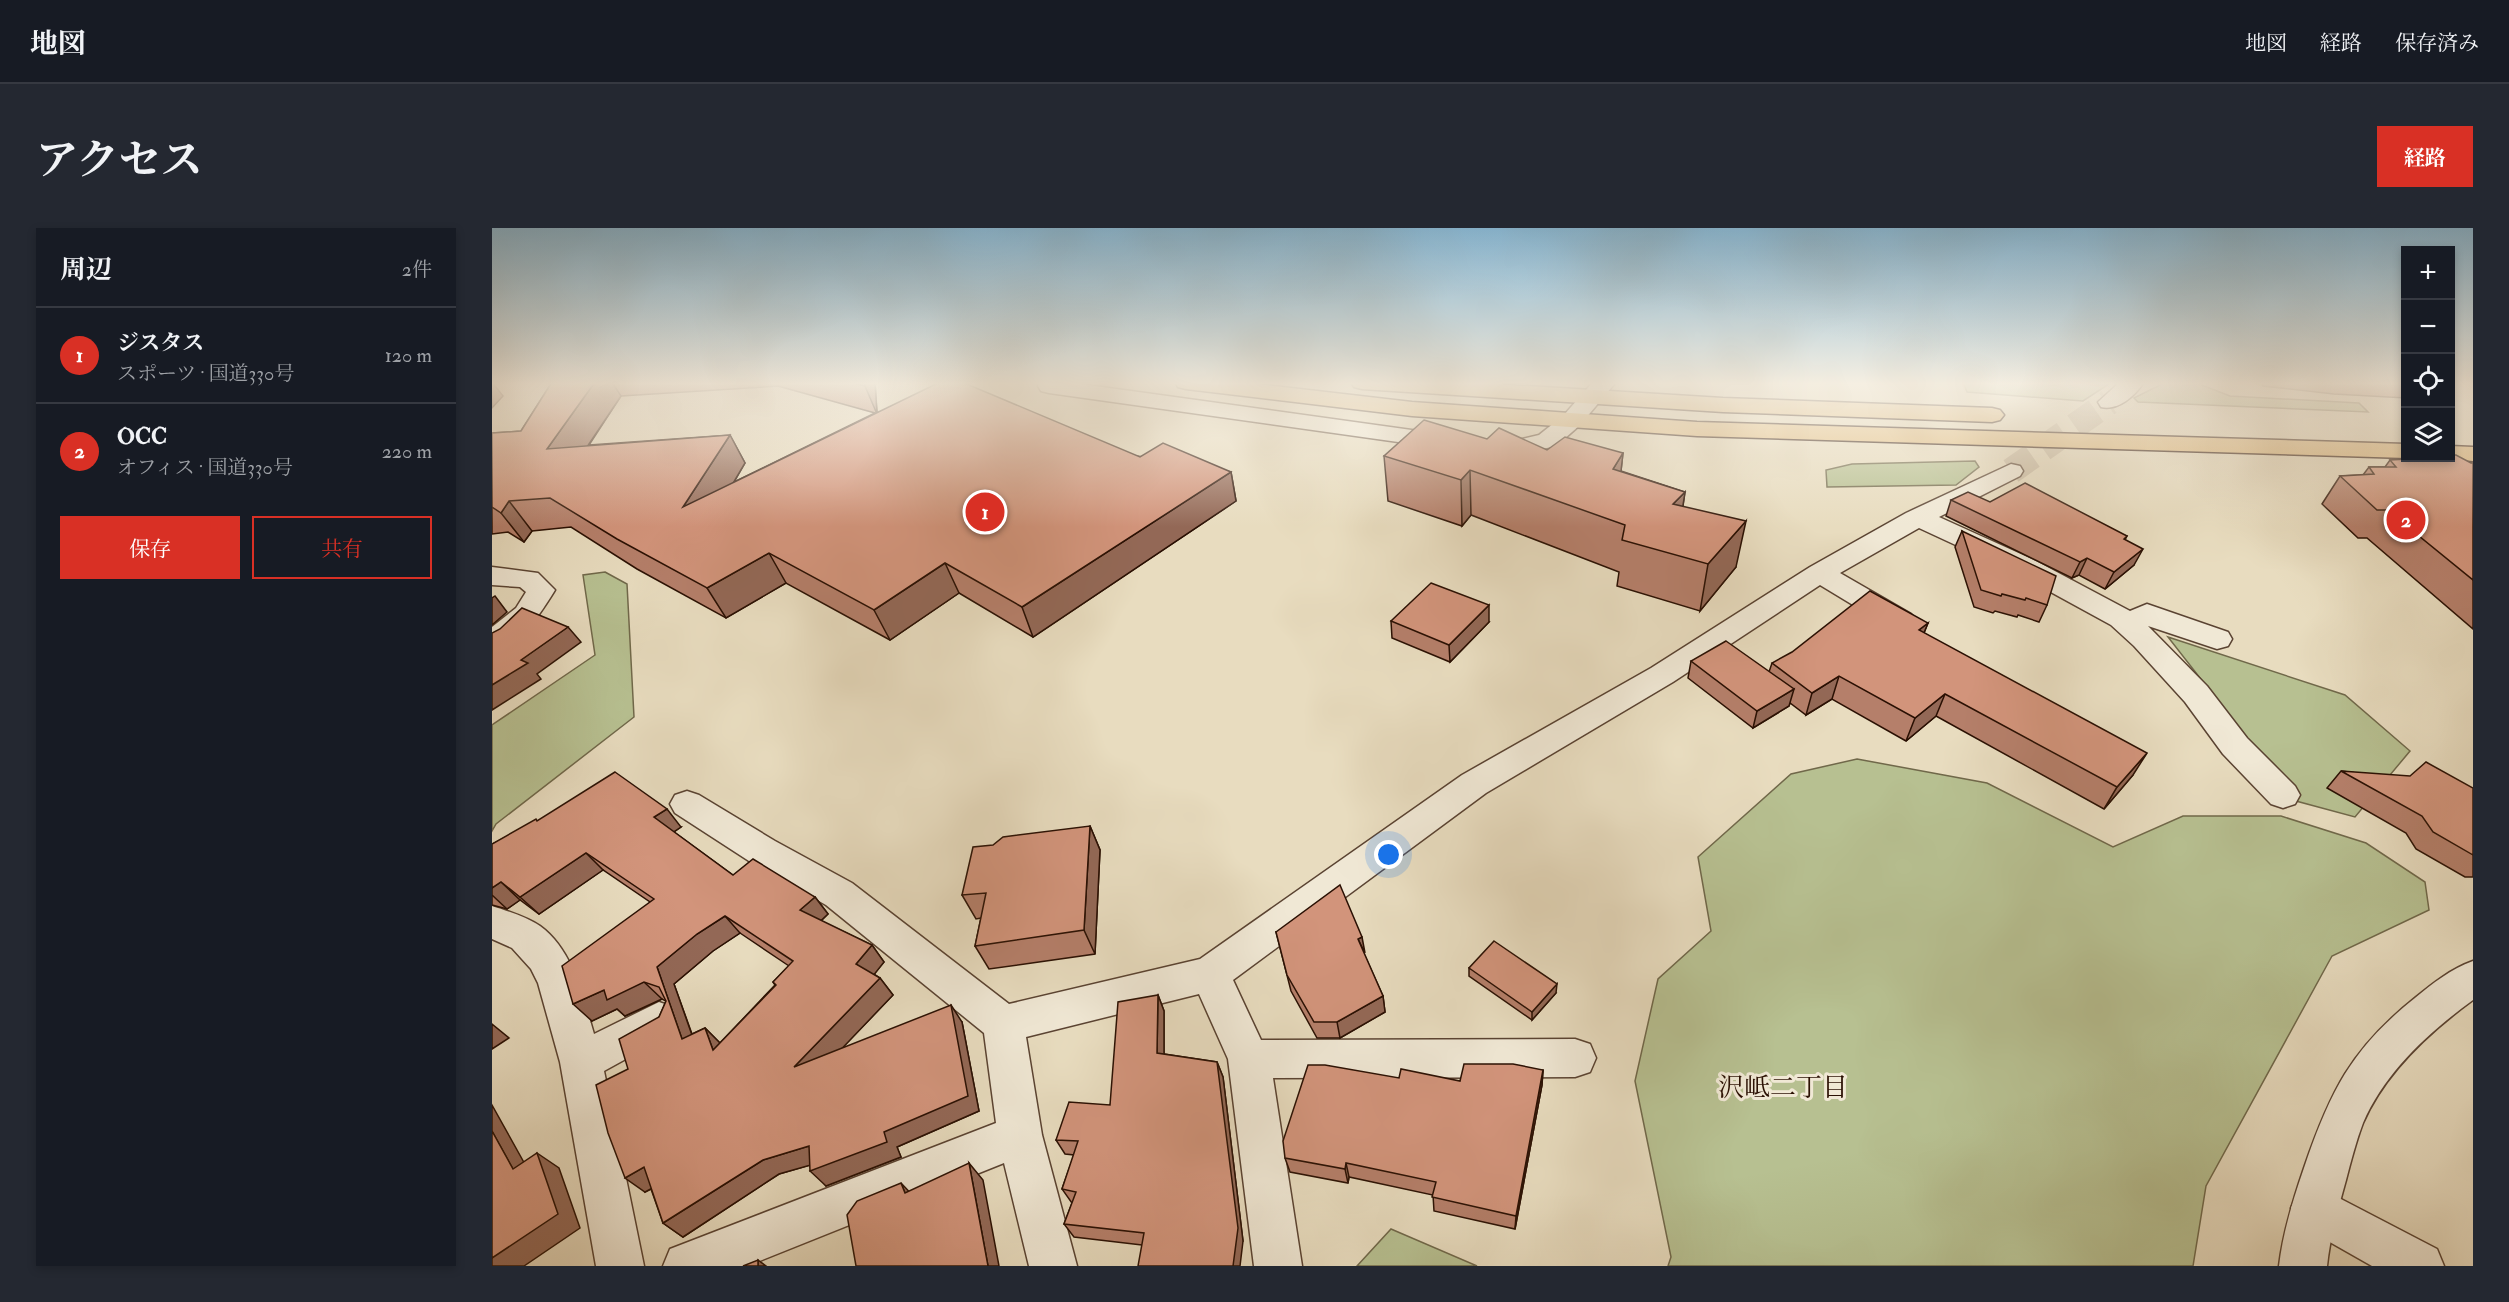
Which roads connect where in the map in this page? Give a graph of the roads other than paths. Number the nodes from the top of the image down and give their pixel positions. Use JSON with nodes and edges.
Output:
{"nodes":[{"id":1,"x":1366,"y":430,"type":"edge"},
{"id":2,"x":1560,"y":430,"type":"edge"},
{"id":3,"x":1756,"y":430,"type":"edge"},
{"id":4,"x":2369,"y":430,"type":"edge"},
{"id":5,"x":2401,"y":432,"type":"edge"},
{"id":6,"x":2455,"y":434,"type":"edge"},
{"id":7,"x":2473,"y":434,"type":"edge"},
{"id":8,"x":2401,"y":451,"type":"edge"},
{"id":9,"x":2455,"y":453,"type":"edge"},
{"id":10,"x":2473,"y":454,"type":"edge"},
{"id":11,"x":2012,"y":471,"type":"tunnel mouth"},
{"id":12,"x":1919,"y":518,"type":"junction"},
{"id":13,"x":1820,"y":573,"type":"junction"},
{"id":14,"x":492,"y":576,"type":"edge"},
{"id":15,"x":2129,"y":625,"type":"junction"},
{"id":16,"x":1924,"y":634,"type":"edge"},
{"id":17,"x":2217,"y":639,"type":"dead end"},
{"id":18,"x":492,"y":643,"type":"edge"},
{"id":19,"x":2283,"y":795,"type":"dead end"},
{"id":20,"x":687,"y":804,"type":"dead end"},
{"id":21,"x":492,"y":922,"type":"edge"},
{"id":22,"x":1210,"y":974,"type":"junction"},
{"id":23,"x":2473,"y":978,"type":"edge"},
{"id":24,"x":661,"y":1019,"type":"edge"},
{"id":25,"x":1003,"y":1024,"type":"junction"},
{"id":26,"x":1575,"y":1058,"type":"dead end"},
{"id":27,"x":1249,"y":1059,"type":"junction"},
{"id":28,"x":581,"y":1062,"type":"junction"},
{"id":29,"x":1020,"y":1135,"type":"junction"},
{"id":30,"x":2314,"y":1208,"type":"junction"},
{"id":31,"x":620,"y":1266,"type":"edge"},
{"id":32,"x":687,"y":1266,"type":"edge"},
{"id":33,"x":1053,"y":1266,"type":"edge"},
{"id":34,"x":1278,"y":1266,"type":"edge"},
{"id":35,"x":2303,"y":1266,"type":"edge"},
{"id":36,"x":2420,"y":1266,"type":"edge"}],
"edges":[{"from":1,"to":2,"type":"street"},
{"from":3,"to":8,"type":"highway"},
{"from":4,"to":5,"type":"highway"},
{"from":6,"to":7,"type":"highway"},
{"from":9,"to":10,"type":"highway"},
{"from":11,"to":12,"type":"street"},
{"from":12,"to":13,"type":"street"},
{"from":12,"to":15,"type":"street"},
{"from":13,"to":16,"type":"street"},
{"from":13,"to":22,"type":"street"},
{"from":14,"to":18,"type":"street"},
{"from":15,"to":17,"type":"street"},
{"from":15,"to":19,"type":"street"},
{"from":20,"to":25,"type":"street"},
{"from":21,"to":28,"type":"street"},
{"from":22,"to":25,"type":"street"},
{"from":22,"to":27,"type":"street"},
{"from":23,"to":30,"type":"street"},
{"from":24,"to":28,"type":"street"},
{"from":25,"to":29,"type":"street"},
{"from":26,"to":27,"type":"street"},
{"from":27,"to":34,"type":"street"},
{"from":28,"to":31,"type":"street"},
{"from":29,"to":32,"type":"street"},
{"from":29,"to":33,"type":"street"},
{"from":30,"to":35,"type":"street"},
{"from":30,"to":36,"type":"street"}]}
